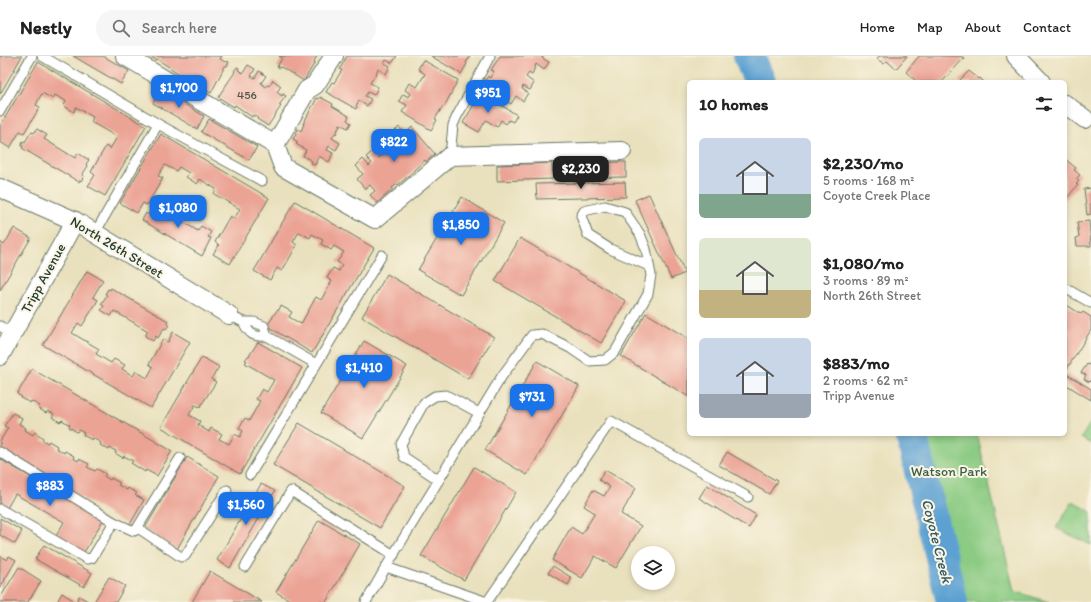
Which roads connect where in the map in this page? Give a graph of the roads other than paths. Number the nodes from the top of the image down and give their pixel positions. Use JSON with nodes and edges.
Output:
{"nodes":[{"id":1,"x":32,"y":56,"type":"edge"},
{"id":2,"x":42,"y":56,"type":"edge"},
{"id":3,"x":125,"y":56,"type":"edge"},
{"id":4,"x":334,"y":56,"type":"edge"},
{"id":5,"x":490,"y":56,"type":"edge"},
{"id":6,"x":1016,"y":56,"type":"edge"},
{"id":7,"x":1039,"y":80,"type":"edge"},
{"id":8,"x":1067,"y":106,"type":"edge"},
{"id":9,"x":0,"y":111,"type":"edge"},
{"id":10,"x":1085,"y":119,"type":"dead end"},
{"id":11,"x":158,"y":124,"type":"junction"},
{"id":12,"x":276,"y":145,"type":"junction"},
{"id":13,"x":622,"y":152,"type":"dead end"},
{"id":14,"x":450,"y":156,"type":"junction"},
{"id":15,"x":262,"y":181,"type":"dead end"},
{"id":16,"x":0,"y":188,"type":"edge"},
{"id":17,"x":74,"y":221,"type":"junction"},
{"id":18,"x":95,"y":233,"type":"junction"},
{"id":19,"x":382,"y":254,"type":"dead end"},
{"id":20,"x":649,"y":266,"type":"junction"},
{"id":21,"x":1067,"y":289,"type":"edge"},
{"id":22,"x":1091,"y":303,"type":"edge"},
{"id":23,"x":236,"y":319,"type":"joint"},
{"id":24,"x":4,"y":340,"type":"edge"},
{"id":25,"x":316,"y":364,"type":"junction"},
{"id":26,"x":479,"y":413,"type":"junction"},
{"id":27,"x":0,"y":452,"type":"edge"},
{"id":28,"x":180,"y":458,"type":"dead end"},
{"id":29,"x":250,"y":475,"type":"dead end"},
{"id":30,"x":439,"y":480,"type":"junction"},
{"id":31,"x":227,"y":490,"type":"dead end"},
{"id":32,"x":748,"y":498,"type":"dead end"},
{"id":33,"x":0,"y":509,"type":"edge"},
{"id":34,"x":114,"y":522,"type":"junction"},
{"id":35,"x":138,"y":528,"type":"junction"},
{"id":36,"x":394,"y":555,"type":"junction"},
{"id":37,"x":244,"y":567,"type":"dead end"},
{"id":38,"x":386,"y":567,"type":"junction"},
{"id":39,"x":366,"y":602,"type":"edge"}],
"edges":[{"from":1,"to":9,"type":"lane"},
{"from":2,"to":11,"type":"lane"},
{"from":3,"to":12,"type":"street"},
{"from":4,"to":12,"type":"street"},
{"from":5,"to":14,"type":"lane"},
{"from":6,"to":7,"type":"street"},
{"from":8,"to":10,"type":"street"},
{"from":11,"to":15,"type":"lane"},
{"from":11,"to":18,"type":"lane"},
{"from":12,"to":14,"type":"street"},
{"from":13,"to":14,"type":"street"},
{"from":16,"to":17,"type":"street","name":"North 26th Street"},
{"from":17,"to":18,"type":"street","name":"North 26th Street"},
{"from":17,"to":24,"type":"street","name":"Tripp Avenue"},
{"from":18,"to":23,"type":"street","name":"North 26th Street"},
{"from":19,"to":25,"type":"lane"},
{"from":20,"to":20,"type":"lane"},
{"from":20,"to":26,"type":"lane"},
{"from":21,"to":22,"type":"lane"},
{"from":23,"to":25,"type":"lane"},
{"from":25,"to":29,"type":"lane"},
{"from":26,"to":30,"type":"lane"},
{"from":26,"to":30,"type":"lane"},
{"from":27,"to":34,"type":"lane"},
{"from":28,"to":35,"type":"lane"},
{"from":30,"to":36,"type":"lane"},
{"from":31,"to":35,"type":"lane"},
{"from":32,"to":38,"type":"lane"},
{"from":33,"to":34,"type":"lane"},
{"from":34,"to":35,"type":"lane"},
{"from":36,"to":37,"type":"lane"},
{"from":36,"to":38,"type":"lane"},
{"from":38,"to":39,"type":"lane"}]}
